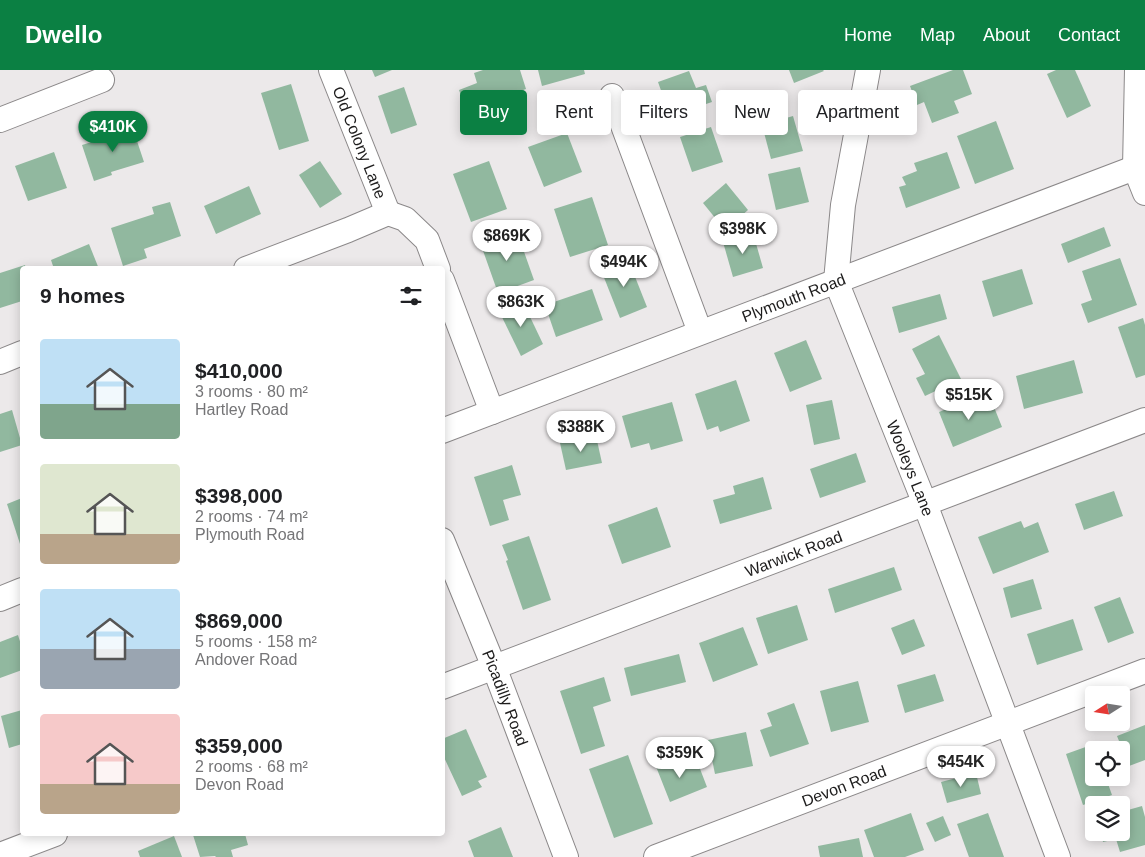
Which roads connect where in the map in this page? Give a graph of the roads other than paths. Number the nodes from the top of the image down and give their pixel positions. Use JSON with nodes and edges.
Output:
{"nodes":[{"id":1,"x":331,"y":70,"type":"edge"},
{"id":2,"x":868,"y":70,"type":"edge"},
{"id":3,"x":1137,"y":70,"type":"edge"},
{"id":4,"x":102,"y":80,"type":"dead end"},
{"id":5,"x":612,"y":96,"type":"dead end"},
{"id":6,"x":0,"y":120,"type":"edge"},
{"id":7,"x":1140,"y":166,"type":"edge"},
{"id":8,"x":1145,"y":193,"type":"edge"},
{"id":9,"x":388,"y":213,"type":"junction"},
{"id":10,"x":254,"y":266,"type":"edge"},
{"id":11,"x":437,"y":266,"type":"edge"},
{"id":12,"x":836,"y":281,"type":"junction"},
{"id":13,"x":445,"y":288,"type":"edge"},
{"id":14,"x":700,"y":332,"type":"junction"},
{"id":15,"x":20,"y":354,"type":"edge"},
{"id":16,"x":0,"y":362,"type":"edge"},
{"id":17,"x":492,"y":412,"type":"junction"},
{"id":18,"x":1145,"y":420,"type":"edge"},
{"id":19,"x":445,"y":429,"type":"edge"},
{"id":20,"x":925,"y":504,"type":"junction"},
{"id":21,"x":445,"y":547,"type":"edge"},
{"id":22,"x":20,"y":591,"type":"edge"},
{"id":23,"x":0,"y":599,"type":"edge"},
{"id":24,"x":494,"y":667,"type":"junction"},
{"id":25,"x":1145,"y":671,"type":"edge"},
{"id":26,"x":445,"y":686,"type":"edge"},
{"id":27,"x":1008,"y":723,"type":"junction"},
{"id":28,"x":50,"y":836,"type":"edge"},
{"id":29,"x":0,"y":855,"type":"edge"},
{"id":30,"x":566,"y":857,"type":"edge"},
{"id":31,"x":656,"y":857,"type":"edge"},
{"id":32,"x":1058,"y":857,"type":"edge"}],
"edges":[{"from":1,"to":9,"type":"street","name":"Old Colony Lane"},
{"from":2,"to":12,"type":"street","name":"Wooleys Lane"},
{"from":3,"to":7,"type":"street"},
{"from":4,"to":6,"type":"street"},
{"from":5,"to":14,"type":"street"},
{"from":7,"to":8,"type":"street"},
{"from":7,"to":12,"type":"street","name":"Plymouth Road"},
{"from":9,"to":10,"type":"street"},
{"from":9,"to":11,"type":"street"},
{"from":12,"to":14,"type":"street","name":"Plymouth Road"},
{"from":12,"to":20,"type":"street","name":"Wooleys Lane"},
{"from":13,"to":17,"type":"street"},
{"from":14,"to":17,"type":"street","name":"Plymouth Road"},
{"from":15,"to":16,"type":"street"},
{"from":17,"to":19,"type":"street","name":"Plymouth Road"},
{"from":18,"to":20,"type":"street","name":"Warwick Road"},
{"from":20,"to":24,"type":"street","name":"Warwick Road"},
{"from":20,"to":27,"type":"street","name":"Wooleys Lane"},
{"from":21,"to":24,"type":"street","name":"Picadilly Road"},
{"from":22,"to":23,"type":"street"},
{"from":24,"to":26,"type":"street","name":"Warwick Road"},
{"from":24,"to":30,"type":"street","name":"Picadilly Road"},
{"from":25,"to":27,"type":"street","name":"Devon Road"},
{"from":27,"to":31,"type":"street","name":"Devon Road"},
{"from":27,"to":32,"type":"street","name":"Wooleys Lane"},
{"from":28,"to":29,"type":"street"}]}
